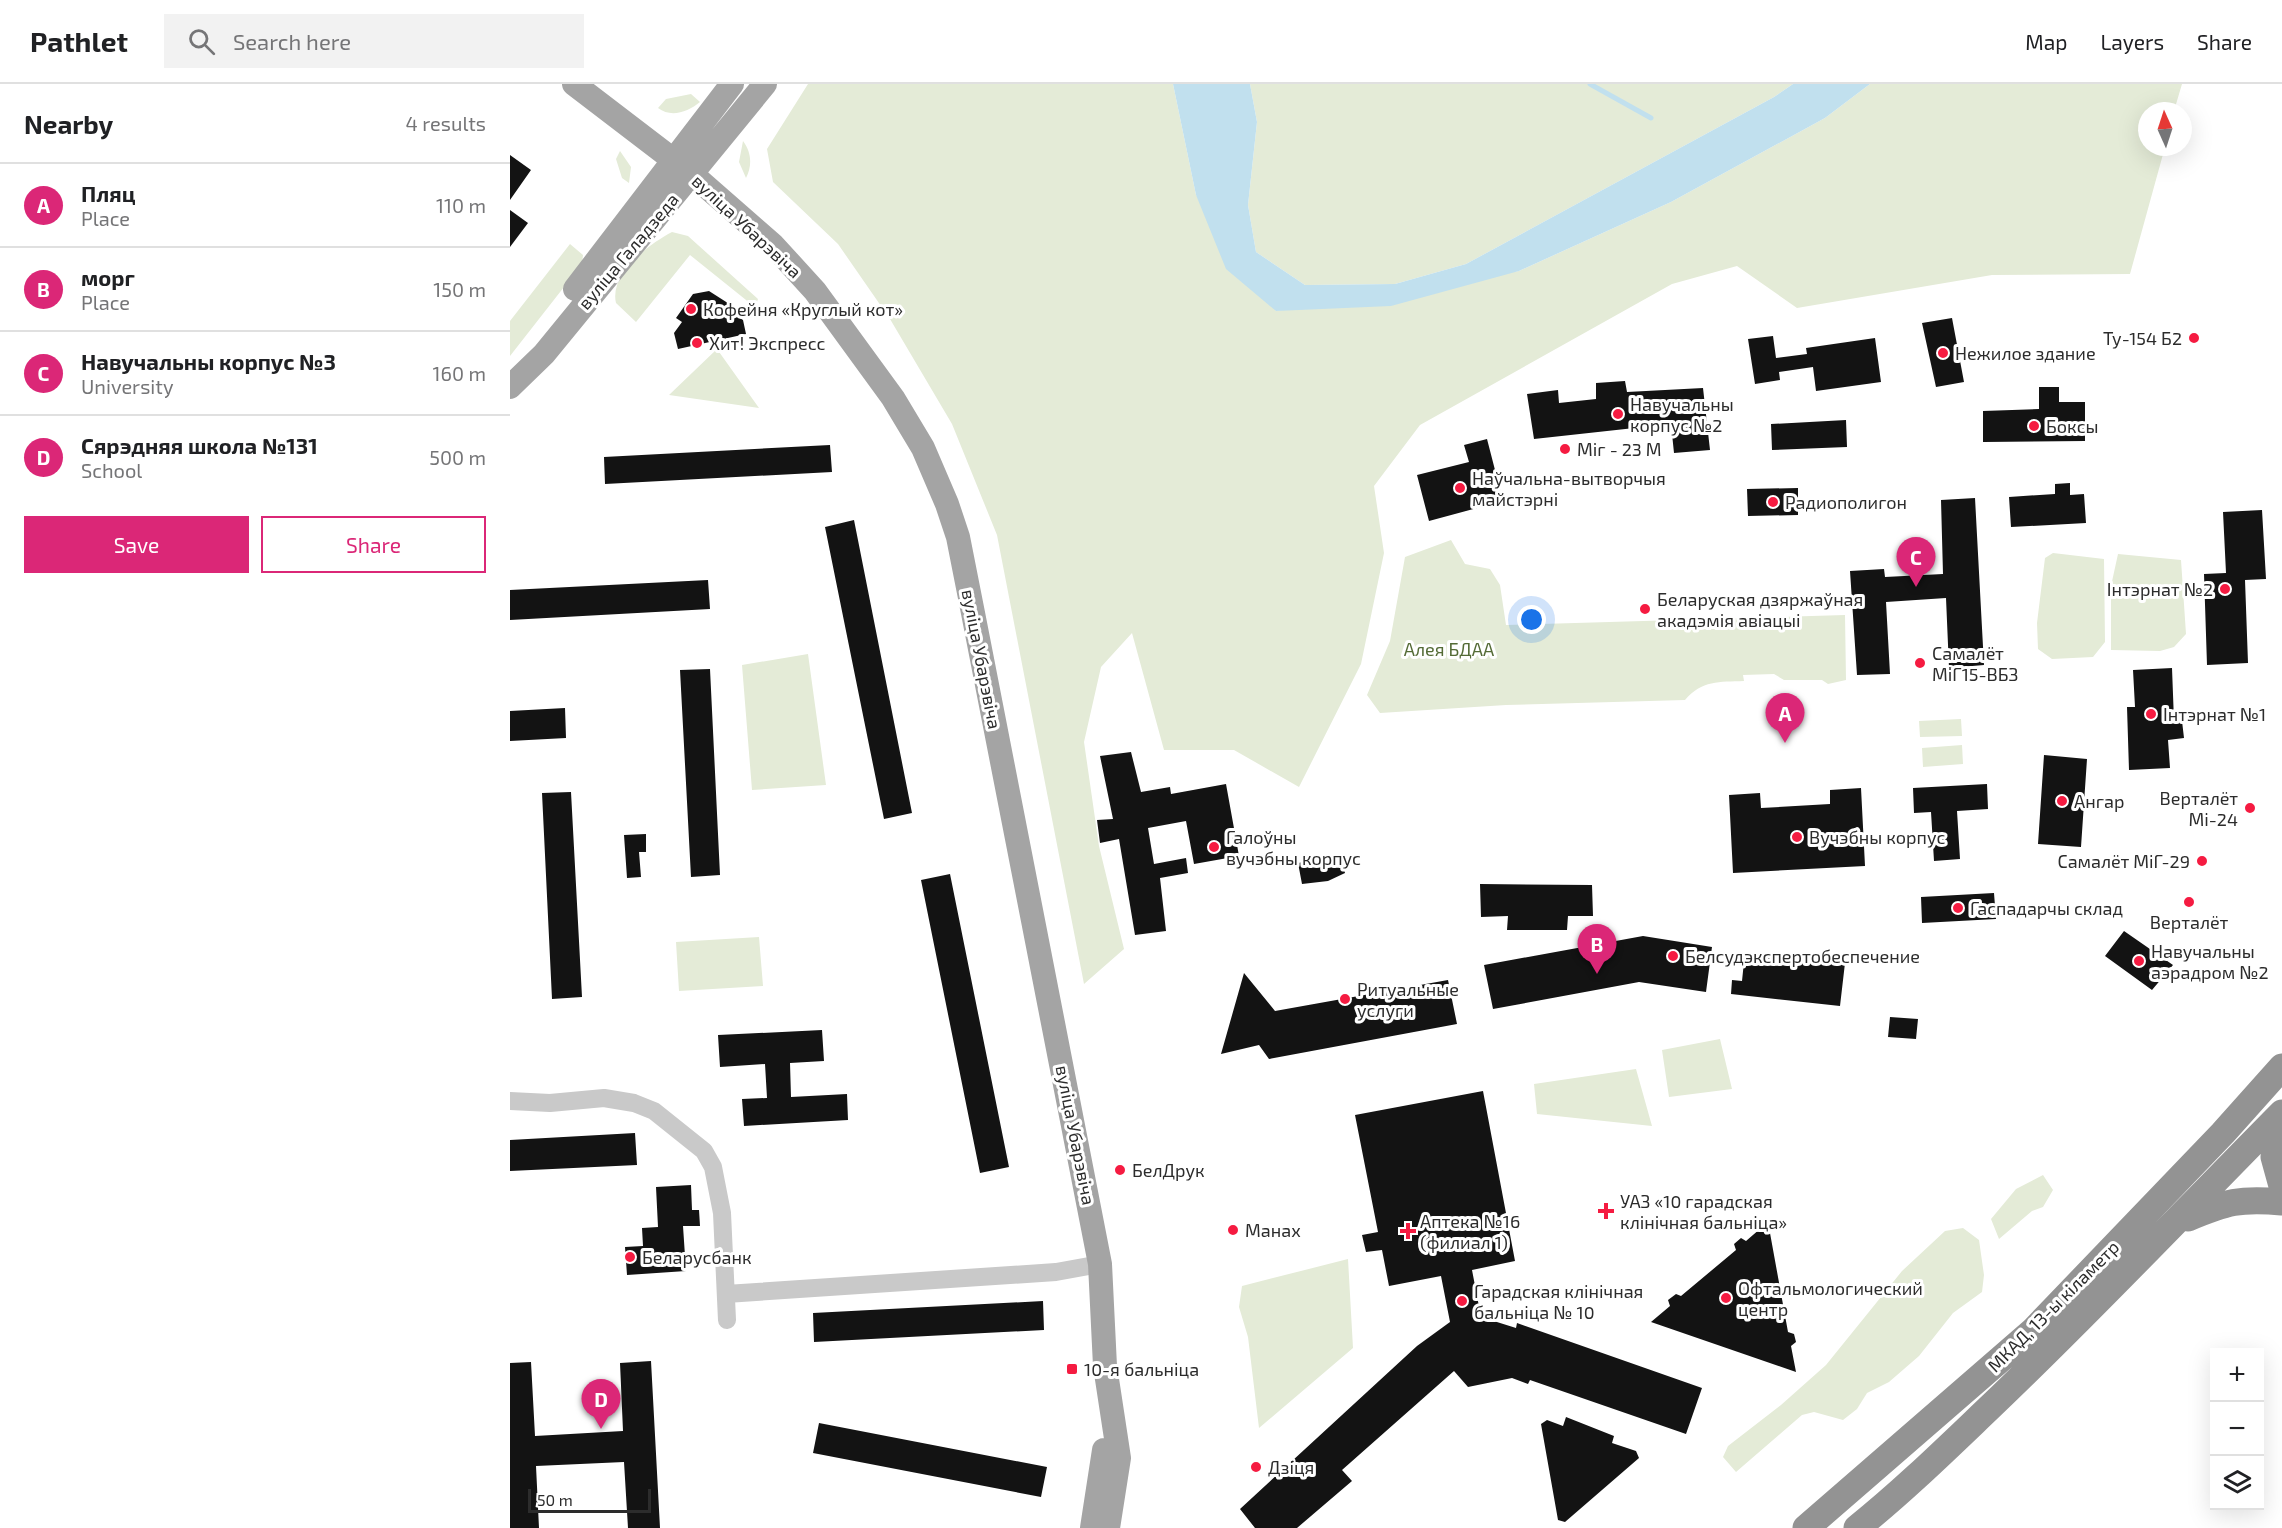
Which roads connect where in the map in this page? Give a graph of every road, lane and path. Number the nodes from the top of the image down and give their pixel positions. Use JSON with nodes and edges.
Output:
{"nodes":[{"id":1,"x":574,"y":84,"type":"edge"},
{"id":2,"x":732,"y":84,"type":"edge"},
{"id":3,"x":765,"y":84,"type":"edge"},
{"id":4,"x":683,"y":168,"type":"junction"},
{"id":5,"x":510,"y":374,"type":"edge"},
{"id":6,"x":510,"y":387,"type":"edge"},
{"id":7,"x":2282,"y":1066,"type":"edge"},
{"id":8,"x":510,"y":1101,"type":"edge"},
{"id":9,"x":2280,"y":1115,"type":"edge"},
{"id":10,"x":2282,"y":1186,"type":"edge"},
{"id":11,"x":2282,"y":1203,"type":"edge"},
{"id":12,"x":2178,"y":1222,"type":"junction"},
{"id":13,"x":1100,"y":1264,"type":"junction"},
{"id":14,"x":726,"y":1294,"type":"junction"},
{"id":15,"x":727,"y":1320,"type":"dead end"},
{"id":16,"x":1106,"y":1375,"type":"junction"},
{"id":17,"x":1092,"y":1528,"type":"edge"},
{"id":18,"x":1108,"y":1528,"type":"edge"},
{"id":19,"x":1806,"y":1528,"type":"edge"},
{"id":20,"x":1857,"y":1528,"type":"edge"}],
"edges":[{"from":1,"to":4,"type":"main road","name":"вуліца Убарэвіча"},
{"from":2,"to":4,"type":"main road","name":"вуліца Галадзеда"},
{"from":3,"to":4,"type":"main road","name":"вуліца Галадзеда"},
{"from":4,"to":5,"type":"main road","name":"вуліца Галадзеда"},
{"from":4,"to":6,"type":"main road","name":"вуліца Галадзеда"},
{"from":4,"to":13,"type":"main road","name":"вуліца Убарэвіча"},
{"from":7,"to":19,"type":"highway","name":"МКАД, 13-ы кіламетр"},
{"from":8,"to":14,"type":"street"},
{"from":9,"to":10,"type":"highway"},
{"from":9,"to":12,"type":"highway","name":"МКАД, 13-ы кіламетр"},
{"from":11,"to":12,"type":"highway"},
{"from":12,"to":20,"type":"highway","name":"МКАД, 13-ы кіламетр"},
{"from":13,"to":14,"type":"street"},
{"from":13,"to":16,"type":"main road","name":"вуліца Убарэвіча"},
{"from":14,"to":15,"type":"street"},
{"from":16,"to":17,"type":"main road","name":"вуліца Убарэвіча"},
{"from":16,"to":18,"type":"main road","name":"вуліца Убарэвіча"}]}
